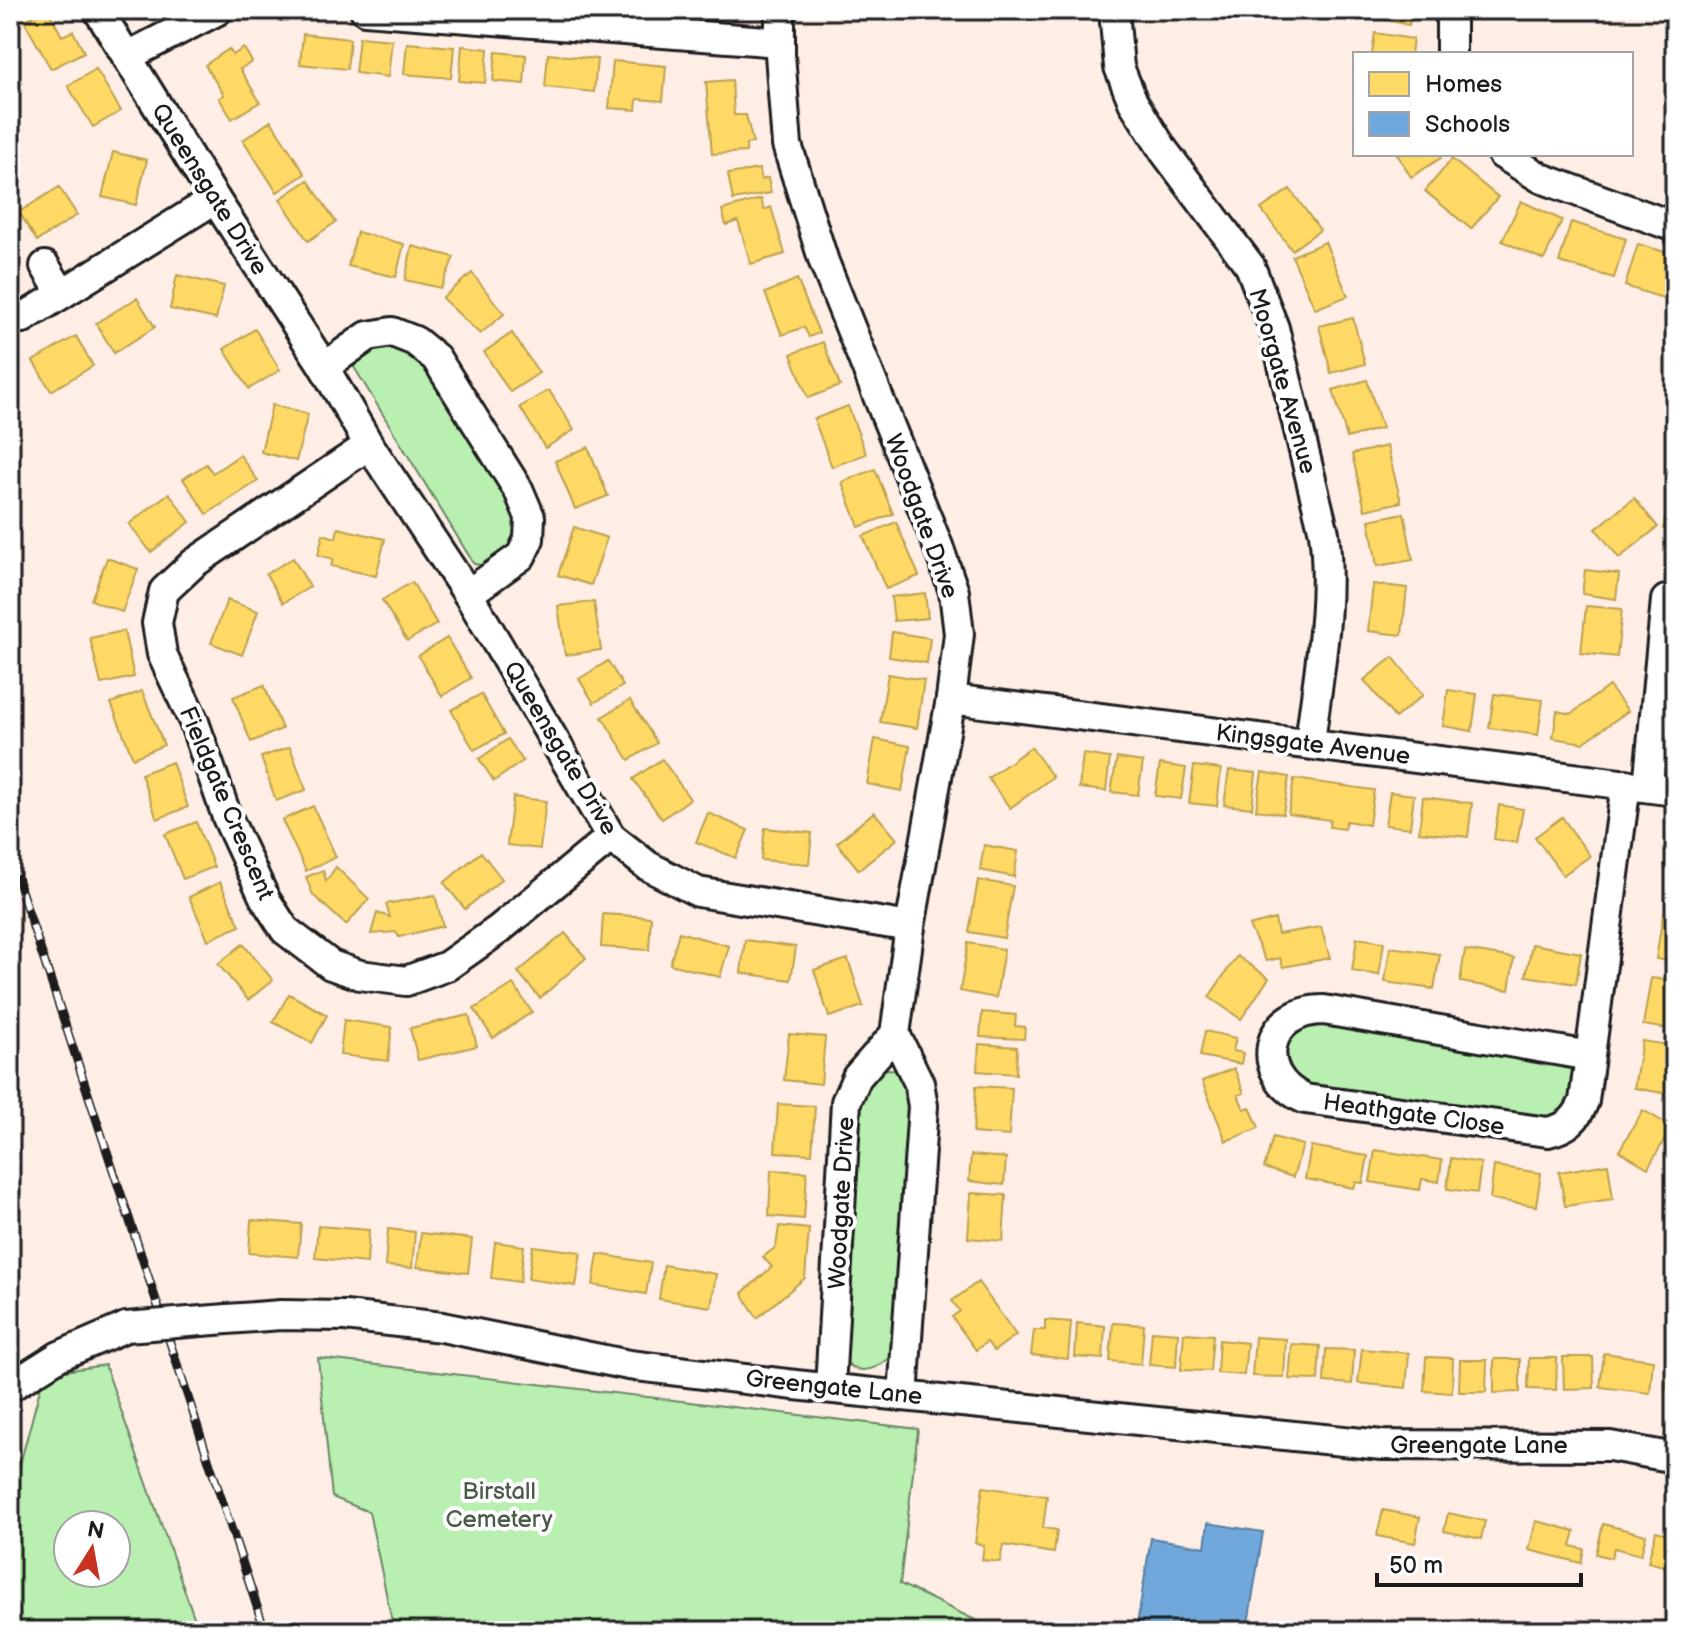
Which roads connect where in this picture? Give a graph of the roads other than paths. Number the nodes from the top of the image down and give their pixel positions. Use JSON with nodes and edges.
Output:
{"nodes":[{"id":1,"x":98,"y":10,"type":"edge"},
{"id":2,"x":218,"y":10,"type":"edge"},
{"id":3,"x":365,"y":10,"type":"edge"},
{"id":4,"x":780,"y":10,"type":"edge"},
{"id":5,"x":1114,"y":10,"type":"edge"},
{"id":6,"x":1451,"y":10,"type":"edge"},
{"id":7,"x":402,"y":12,"type":"edge"},
{"id":8,"x":779,"y":42,"type":"junction"},
{"id":9,"x":1451,"y":52,"type":"edge"},
{"id":10,"x":128,"y":56,"type":"junction"},
{"id":11,"x":1505,"y":156,"type":"edge"},
{"id":12,"x":215,"y":199,"type":"junction"},
{"id":13,"x":1675,"y":227,"type":"edge"},
{"id":14,"x":45,"y":266,"type":"dead end"},
{"id":15,"x":62,"y":294,"type":"junction"},
{"id":16,"x":23,"y":318,"type":"dead end"},
{"id":17,"x":324,"y":367,"type":"junction"},
{"id":18,"x":369,"y":445,"type":"junction"},
{"id":19,"x":468,"y":594,"type":"junction"},
{"id":20,"x":1662,"y":594,"type":"edge"},
{"id":21,"x":951,"y":699,"type":"junction"},
{"id":22,"x":1310,"y":743,"type":"junction"},
{"id":23,"x":1650,"y":787,"type":"edge"},
{"id":24,"x":611,"y":837,"type":"junction"},
{"id":25,"x":910,"y":927,"type":"junction"},
{"id":26,"x":895,"y":1034,"type":"junction"},
{"id":27,"x":1590,"y":1056,"type":"junction"},
{"id":28,"x":10,"y":1387,"type":"edge"},
{"id":29,"x":830,"y":1388,"type":"junction"},
{"id":30,"x":903,"y":1396,"type":"junction"},
{"id":31,"x":1675,"y":1458,"type":"edge"}],
"edges":[{"from":1,"to":10,"type":"street","name":"Queensgate Drive"},
{"from":2,"to":10,"type":"street"},
{"from":3,"to":7,"type":"street"},
{"from":4,"to":8,"type":"street","name":"Woodgate Drive"},
{"from":5,"to":22,"type":"street","name":"Moorgate Avenue"},
{"from":6,"to":9,"type":"street"},
{"from":7,"to":8,"type":"street"},
{"from":8,"to":21,"type":"street","name":"Woodgate Drive"},
{"from":10,"to":12,"type":"street","name":"Queensgate Drive"},
{"from":11,"to":13,"type":"street"},
{"from":12,"to":15,"type":"street"},
{"from":12,"to":17,"type":"street","name":"Queensgate Drive"},
{"from":14,"to":15,"type":"street"},
{"from":15,"to":16,"type":"street"},
{"from":17,"to":18,"type":"street","name":"Queensgate Drive"},
{"from":17,"to":19,"type":"street"},
{"from":18,"to":19,"type":"street","name":"Queensgate Drive"},
{"from":18,"to":24,"type":"street","name":"Fieldgate Crescent"},
{"from":19,"to":24,"type":"street","name":"Queensgate Drive"},
{"from":20,"to":23,"type":"street","name":"Heathgate Close"},
{"from":21,"to":22,"type":"street","name":"Kingsgate Avenue"},
{"from":21,"to":25,"type":"street","name":"Woodgate Drive"},
{"from":22,"to":23,"type":"street","name":"Kingsgate Avenue"},
{"from":23,"to":27,"type":"street","name":"Heathgate Close"},
{"from":24,"to":25,"type":"street","name":"Queensgate Drive"},
{"from":25,"to":26,"type":"street","name":"Woodgate Drive"},
{"from":26,"to":29,"type":"street","name":"Woodgate Drive"},
{"from":26,"to":30,"type":"street"},
{"from":27,"to":27,"type":"street","name":"Heathgate Close"},
{"from":28,"to":29,"type":"street","name":"Greengate Lane","bridge":true},
{"from":29,"to":30,"type":"street","name":"Greengate Lane"},
{"from":30,"to":31,"type":"street","name":"Greengate Lane"}]}
